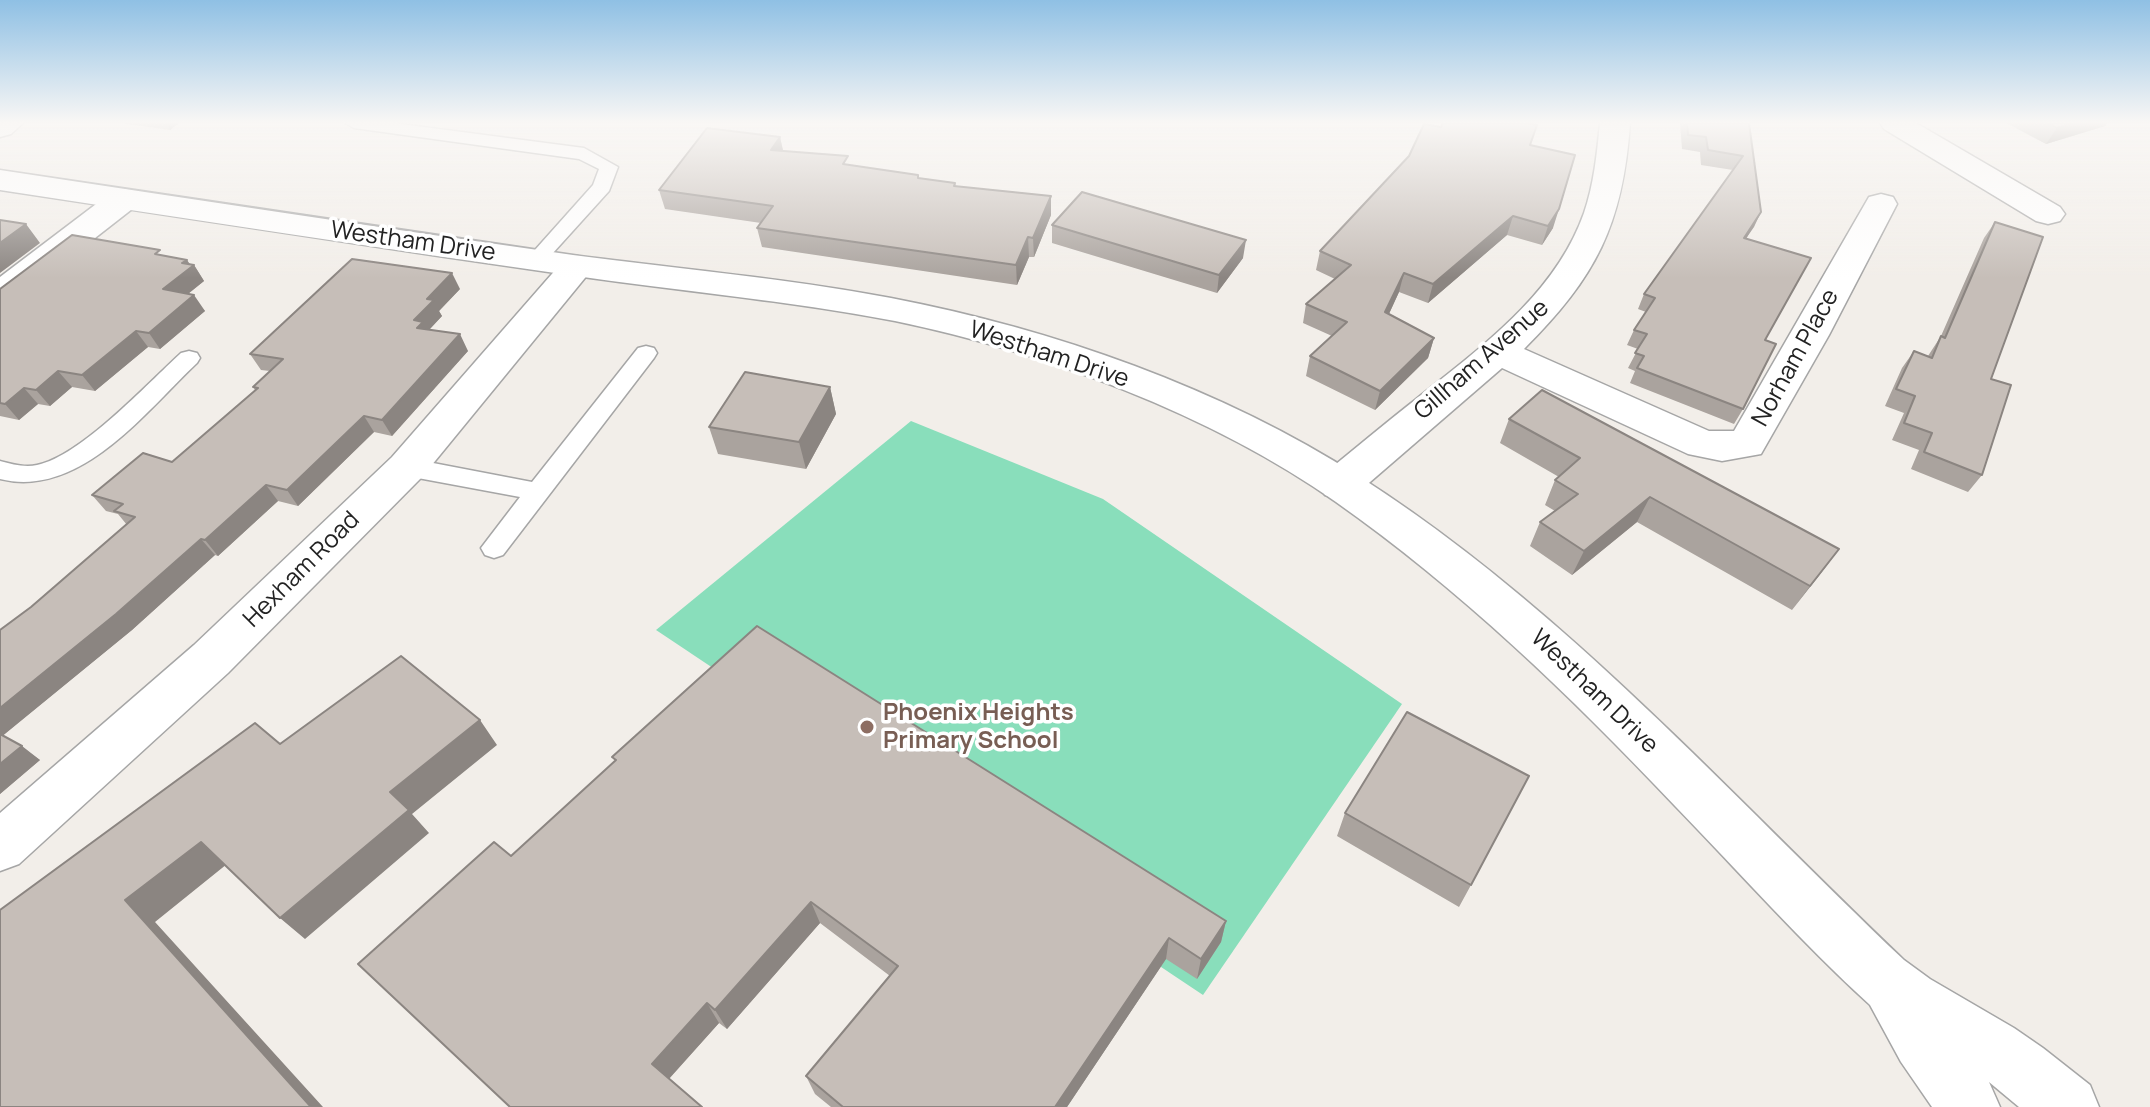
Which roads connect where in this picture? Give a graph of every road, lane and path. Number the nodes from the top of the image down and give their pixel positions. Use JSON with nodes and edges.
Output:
{"nodes":[{"id":1,"x":606,"y":175,"type":"edge"},
{"id":2,"x":1610,"y":175,"type":"edge"},
{"id":3,"x":1982,"y":175,"type":"edge"},
{"id":4,"x":0,"y":180,"type":"edge"},
{"id":5,"x":124,"y":199,"type":"junction"},
{"id":6,"x":1881,"y":204,"type":"dead end"},
{"id":7,"x":2048,"y":214,"type":"dead end"},
{"id":8,"x":556,"y":263,"type":"junction"},
{"id":9,"x":0,"y":294,"type":"edge"},
{"id":10,"x":1498,"y":352,"type":"junction"},
{"id":11,"x":646,"y":353,"type":"dead end"},
{"id":12,"x":189,"y":358,"type":"dead end"},
{"id":13,"x":407,"y":467,"type":"junction"},
{"id":14,"x":0,"y":470,"type":"edge"},
{"id":15,"x":1340,"y":484,"type":"junction"},
{"id":16,"x":538,"y":492,"type":"junction"},
{"id":17,"x":494,"y":548,"type":"dead end"},
{"id":18,"x":0,"y":847,"type":"edge"},
{"id":19,"x":1890,"y":986,"type":"junction"},
{"id":20,"x":1969,"y":1107,"type":"edge"},
{"id":21,"x":2068,"y":1107,"type":"edge"}],
"edges":[{"from":1,"to":8,"type":"lane"},
{"from":2,"to":10,"type":"street","name":"Gillham Avenue"},
{"from":3,"to":7,"type":"street"},
{"from":4,"to":5,"type":"street","name":"Westham Drive"},
{"from":5,"to":8,"type":"street","name":"Westham Drive"},
{"from":5,"to":9,"type":"street"},
{"from":6,"to":10,"type":"street","name":"Norham Place"},
{"from":8,"to":13,"type":"street","name":"Hexham Road"},
{"from":8,"to":15,"type":"street","name":"Westham Drive"},
{"from":10,"to":15,"type":"street","name":"Gillham Avenue"},
{"from":11,"to":16,"type":"lane"},
{"from":12,"to":14,"type":"lane"},
{"from":13,"to":16,"type":"lane"},
{"from":13,"to":18,"type":"street","name":"Hexham Road"},
{"from":15,"to":19,"type":"street","name":"Westham Drive"},
{"from":16,"to":17,"type":"lane"},
{"from":19,"to":20,"type":"street","name":"Westham Drive"},
{"from":19,"to":21,"type":"street","name":"Westham Drive"}]}
